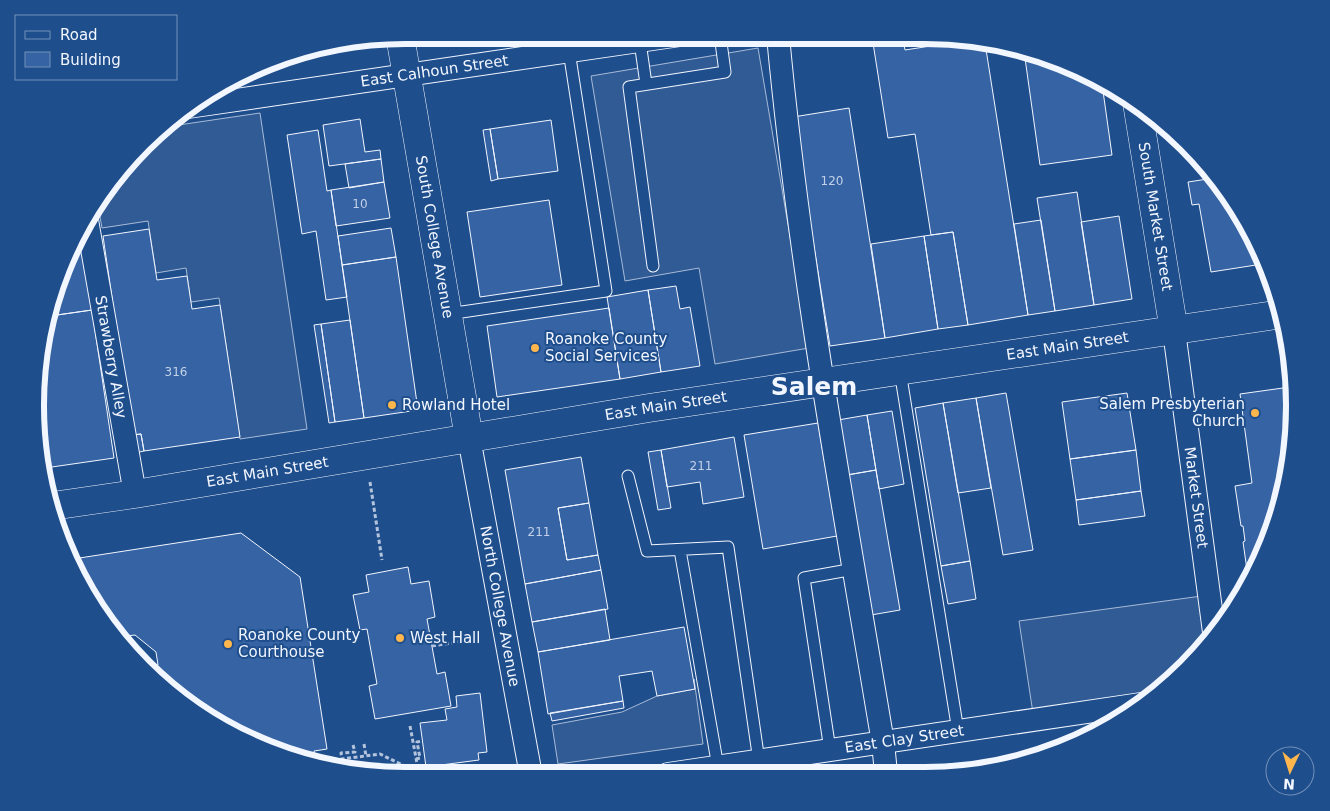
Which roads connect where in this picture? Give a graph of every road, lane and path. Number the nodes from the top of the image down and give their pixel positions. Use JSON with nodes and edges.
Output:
{"nodes":[{"id":1,"x":401,"y":44,"type":"edge"},
{"id":2,"x":624,"y":44,"type":"edge"},
{"id":3,"x":640,"y":44,"type":"edge"},
{"id":4,"x":721,"y":44,"type":"edge"},
{"id":5,"x":779,"y":44,"type":"edge"},
{"id":6,"x":569,"y":51,"type":"junction"},
{"id":7,"x":406,"y":75,"type":"junction"},
{"id":8,"x":646,"y":84,"type":"junction"},
{"id":9,"x":206,"y":104,"type":"edge"},
{"id":10,"x":1139,"y":115,"type":"edge"},
{"id":11,"x":89,"y":231,"type":"edge"},
{"id":12,"x":653,"y":266,"type":"dead end"},
{"id":13,"x":448,"y":314,"type":"junction"},
{"id":14,"x":1275,"y":315,"type":"edge"},
{"id":15,"x":1174,"y":331,"type":"junction"},
{"id":16,"x":900,"y":371,"type":"junction"},
{"id":17,"x":822,"y":382,"type":"junction"},
{"id":18,"x":470,"y":438,"type":"junction"},
{"id":19,"x":366,"y":456,"type":"junction"},
{"id":20,"x":628,"y":476,"type":"dead end"},
{"id":21,"x":135,"y":494,"type":"junction"},
{"id":22,"x":58,"y":505,"type":"edge"},
{"id":23,"x":680,"y":550,"type":"junction"},
{"id":24,"x":382,"y":560,"type":"dead end"},
{"id":25,"x":854,"y":569,"type":"junction"},
{"id":26,"x":1213,"y":623,"type":"edge"},
{"id":27,"x":505,"y":634,"type":"junction"},
{"id":28,"x":432,"y":646,"type":"dead end"},
{"id":29,"x":1125,"y":706,"type":"edge"},
{"id":30,"x":410,"y":726,"type":"dead end"},
{"id":31,"x":958,"y":731,"type":"junction"},
{"id":32,"x":422,"y":741,"type":"dead end"},
{"id":33,"x":883,"y":743,"type":"junction"},
{"id":34,"x":364,"y":744,"type":"dead end"},
{"id":35,"x":353,"y":745,"type":"dead end"},
{"id":36,"x":830,"y":750,"type":"junction"},
{"id":37,"x":366,"y":756,"type":"junction"},
{"id":38,"x":416,"y":759,"type":"junction"},
{"id":39,"x":759,"y":760,"type":"junction"},
{"id":40,"x":405,"y":767,"type":"edge"},
{"id":41,"x":418,"y":767,"type":"edge"},
{"id":42,"x":530,"y":767,"type":"edge"},
{"id":43,"x":718,"y":767,"type":"joint"},
{"id":44,"x":885,"y":767,"type":"edge"}],
"edges":[{"from":1,"to":7,"type":"main road","name":"South College Avenue"},
{"from":2,"to":6,"type":"street","name":"East Calhoun Street"},
{"from":3,"to":8,"type":"lane"},
{"from":4,"to":8,"type":"lane"},
{"from":5,"to":17,"type":"street"},
{"from":6,"to":7,"type":"street","name":"East Calhoun Street"},
{"from":6,"to":13,"type":"lane"},
{"from":7,"to":9,"type":"street","name":"East Calhoun Street"},
{"from":7,"to":13,"type":"main road","name":"South College Avenue"},
{"from":8,"to":12,"type":"lane"},
{"from":10,"to":15,"type":"main road","name":"South Market Street"},
{"from":11,"to":21,"type":"street","name":"Strawberry Alley"},
{"from":13,"to":18,"type":"main road","name":"South College Avenue"},
{"from":14,"to":15,"type":"main road","name":"East Main Street"},
{"from":15,"to":16,"type":"main road","name":"East Main Street"},
{"from":15,"to":26,"type":"street","name":"Market Street"},
{"from":16,"to":17,"type":"main road","name":"East Main Street"},
{"from":16,"to":31,"type":"lane"},
{"from":17,"to":18,"type":"main road","name":"East Main Street"},
{"from":17,"to":25,"type":"street"},
{"from":18,"to":19,"type":"main road","name":"East Main Street"},
{"from":18,"to":27,"type":"street","name":"North College Avenue"},
{"from":19,"to":21,"type":"main road","name":"East Main Street"},
{"from":19,"to":24,"type":"path"},
{"from":20,"to":23,"type":"lane"},
{"from":21,"to":22,"type":"main road","name":"East Main Street"},
{"from":23,"to":39,"type":"lane"},
{"from":23,"to":43,"type":"lane"},
{"from":25,"to":33,"type":"street"},
{"from":25,"to":36,"type":"lane"},
{"from":27,"to":28,"type":"path"},
{"from":27,"to":42,"type":"street","name":"North College Avenue"},
{"from":29,"to":31,"type":"street","name":"East Clay Street"},
{"from":30,"to":38,"type":"path"},
{"from":31,"to":33,"type":"street","name":"East Clay Street"},
{"from":32,"to":38,"type":"path"},
{"from":33,"to":36,"type":"street","name":"East Clay Street"},
{"from":33,"to":44,"type":"street"},
{"from":34,"to":37,"type":"path"},
{"from":35,"to":37,"type":"path"},
{"from":36,"to":39,"type":"street","name":"East Clay Street"},
{"from":37,"to":40,"type":"path"},
{"from":38,"to":41,"type":"path"},
{"from":39,"to":43,"type":"street","name":"East Clay Street"}]}
